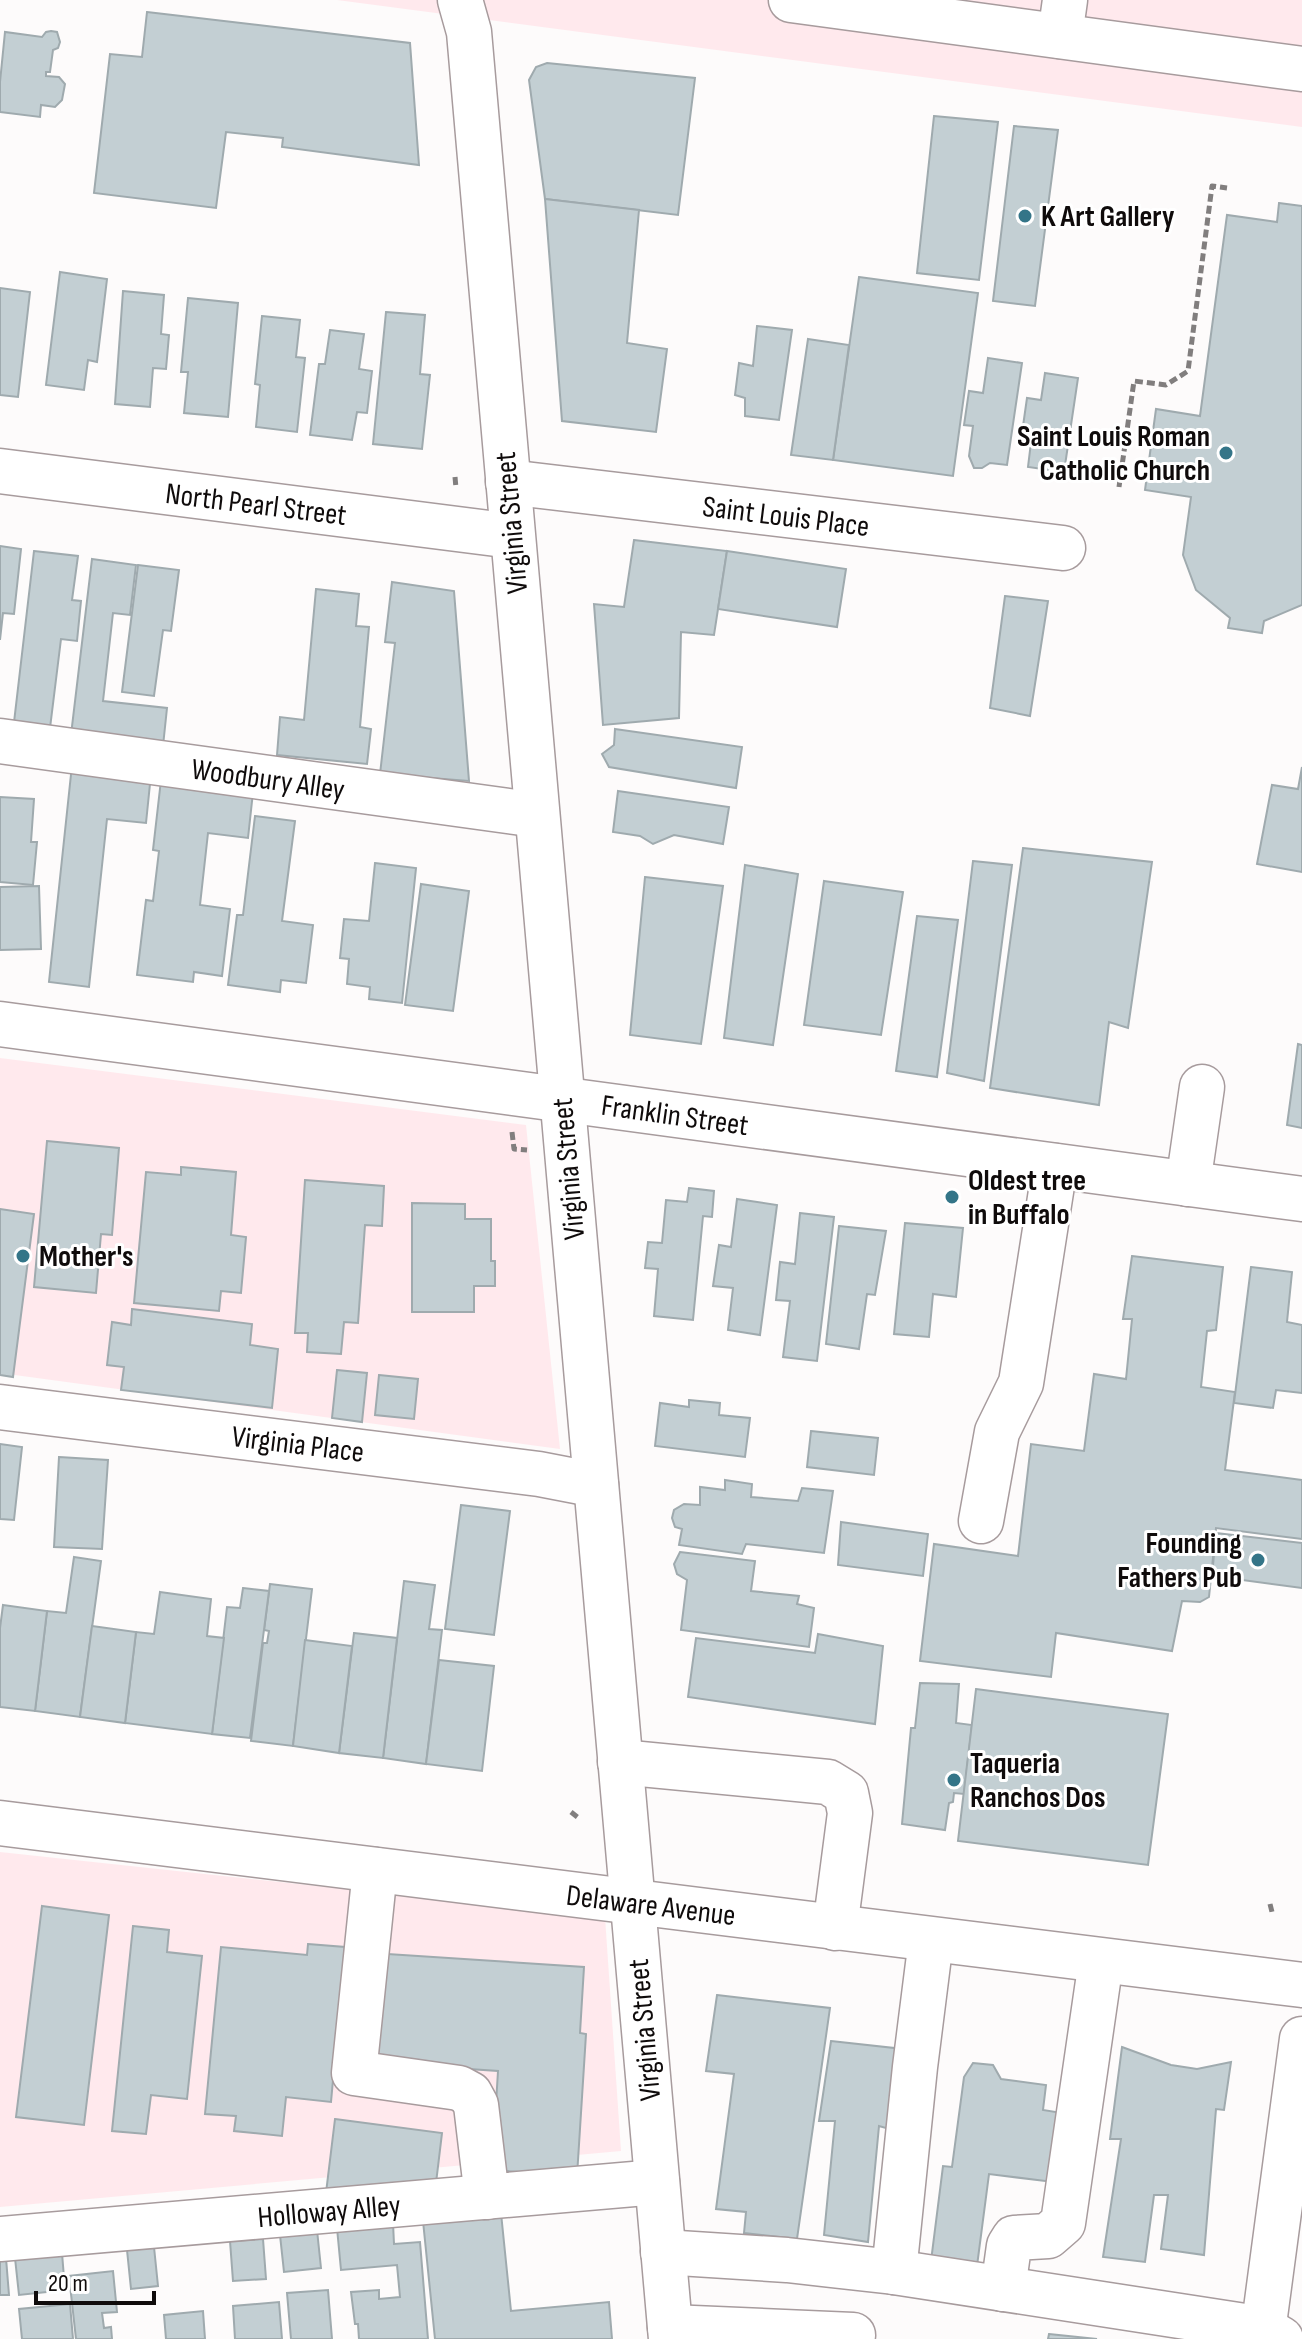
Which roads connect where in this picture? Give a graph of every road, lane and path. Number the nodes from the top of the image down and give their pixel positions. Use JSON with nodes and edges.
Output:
{"nodes":[{"id":1,"x":460,"y":0,"type":"edge"},
{"id":2,"x":791,"y":0,"type":"edge"},
{"id":3,"x":800,"y":0,"type":"edge"},
{"id":4,"x":1062,"y":18,"type":"edge"},
{"id":5,"x":1302,"y":69,"type":"edge"},
{"id":6,"x":1227,"y":188,"type":"dead end"},
{"id":7,"x":0,"y":471,"type":"edge"},
{"id":8,"x":508,"y":482,"type":"junction"},
{"id":9,"x":1119,"y":487,"type":"dead end"},
{"id":10,"x":512,"y":536,"type":"junction"},
{"id":11,"x":1063,"y":548,"type":"dead end"},
{"id":12,"x":0,"y":741,"type":"edge"},
{"id":13,"x":537,"y":815,"type":"junction"},
{"id":14,"x":0,"y":1024,"type":"edge"},
{"id":15,"x":1202,"y":1087,"type":"dead end"},
{"id":16,"x":562,"y":1099,"type":"junction"},
{"id":17,"x":1055,"y":1166,"type":"junction"},
{"id":18,"x":1188,"y":1184,"type":"junction"},
{"id":19,"x":1302,"y":1199,"type":"edge"},
{"id":20,"x":0,"y":1407,"type":"edge"},
{"id":21,"x":596,"y":1485,"type":"junction"},
{"id":22,"x":981,"y":1521,"type":"dead end"},
{"id":23,"x":620,"y":1762,"type":"junction"},
{"id":24,"x":571,"y":1812,"type":"dead end"},
{"id":25,"x":580,"y":1819,"type":"dead end"},
{"id":26,"x":0,"y":1823,"type":"edge"},
{"id":27,"x":375,"y":1870,"type":"junction"},
{"id":28,"x":632,"y":1902,"type":"junction"},
{"id":29,"x":1270,"y":1904,"type":"dead end"},
{"id":30,"x":1272,"y":1912,"type":"dead end"},
{"id":31,"x":835,"y":1928,"type":"junction"},
{"id":32,"x":931,"y":1940,"type":"junction"},
{"id":33,"x":1101,"y":1961,"type":"junction"},
{"id":34,"x":1302,"y":1985,"type":"edge"},
{"id":35,"x":1302,"y":2039,"type":"edge"},
{"id":36,"x":657,"y":2182,"type":"junction"},
{"id":37,"x":487,"y":2197,"type":"junction"},
{"id":38,"x":0,"y":2239,"type":"edge"},
{"id":39,"x":663,"y":2252,"type":"junction"},
{"id":40,"x":894,"y":2272,"type":"junction"},
{"id":41,"x":1003,"y":2289,"type":"junction"},
{"id":42,"x":670,"y":2333,"type":"edge"},
{"id":43,"x":853,"y":2335,"type":"dead end"},
{"id":44,"x":1269,"y":2336,"type":"edge"}],
"edges":[{"from":1,"to":8,"type":"street","name":"Virginia Street"},
{"from":2,"to":3,"type":"street"},
{"from":3,"to":4,"type":"street"},
{"from":4,"to":5,"type":"street"},
{"from":6,"to":9,"type":"path"},
{"from":7,"to":10,"type":"street","name":"North Pearl Street"},
{"from":8,"to":10,"type":"street","name":"Virginia Street"},
{"from":8,"to":11,"type":"street","name":"Saint Louis Place"},
{"from":10,"to":13,"type":"street","name":"Virginia Street"},
{"from":12,"to":13,"type":"street","name":"Woodbury Alley"},
{"from":13,"to":16,"type":"street","name":"Virginia Street"},
{"from":14,"to":16,"type":"street","name":"Franklin Street"},
{"from":15,"to":18,"type":"street"},
{"from":16,"to":17,"type":"street","name":"Franklin Street"},
{"from":16,"to":21,"type":"street","name":"Virginia Street"},
{"from":17,"to":18,"type":"street","name":"Franklin Street"},
{"from":17,"to":22,"type":"street"},
{"from":18,"to":19,"type":"street","name":"Franklin Street"},
{"from":20,"to":21,"type":"street","name":"Virginia Place"},
{"from":21,"to":23,"type":"street","name":"Virginia Street"},
{"from":23,"to":28,"type":"street","name":"Virginia Street"},
{"from":23,"to":31,"type":"street"},
{"from":24,"to":25,"type":"path"},
{"from":26,"to":27,"type":"street","name":"Delaware Avenue"},
{"from":27,"to":28,"type":"street","name":"Delaware Avenue"},
{"from":27,"to":37,"type":"street"},
{"from":28,"to":31,"type":"street","name":"Delaware Avenue"},
{"from":28,"to":36,"type":"street","name":"Virginia Street"},
{"from":29,"to":30,"type":"path"},
{"from":31,"to":32,"type":"street","name":"Delaware Avenue"},
{"from":32,"to":33,"type":"street","name":"Delaware Avenue"},
{"from":32,"to":40,"type":"street"},
{"from":33,"to":34,"type":"street","name":"Delaware Avenue"},
{"from":33,"to":41,"type":"street"},
{"from":35,"to":44,"type":"street"},
{"from":36,"to":37,"type":"street","name":"Holloway Alley"},
{"from":36,"to":39,"type":"street","name":"Virginia Street"},
{"from":37,"to":38,"type":"street","name":"Holloway Alley"},
{"from":39,"to":40,"type":"street"},
{"from":39,"to":42,"type":"street","name":"Virginia Street"},
{"from":40,"to":41,"type":"street"},
{"from":41,"to":44,"type":"street"},
{"from":42,"to":43,"type":"street"}]}
